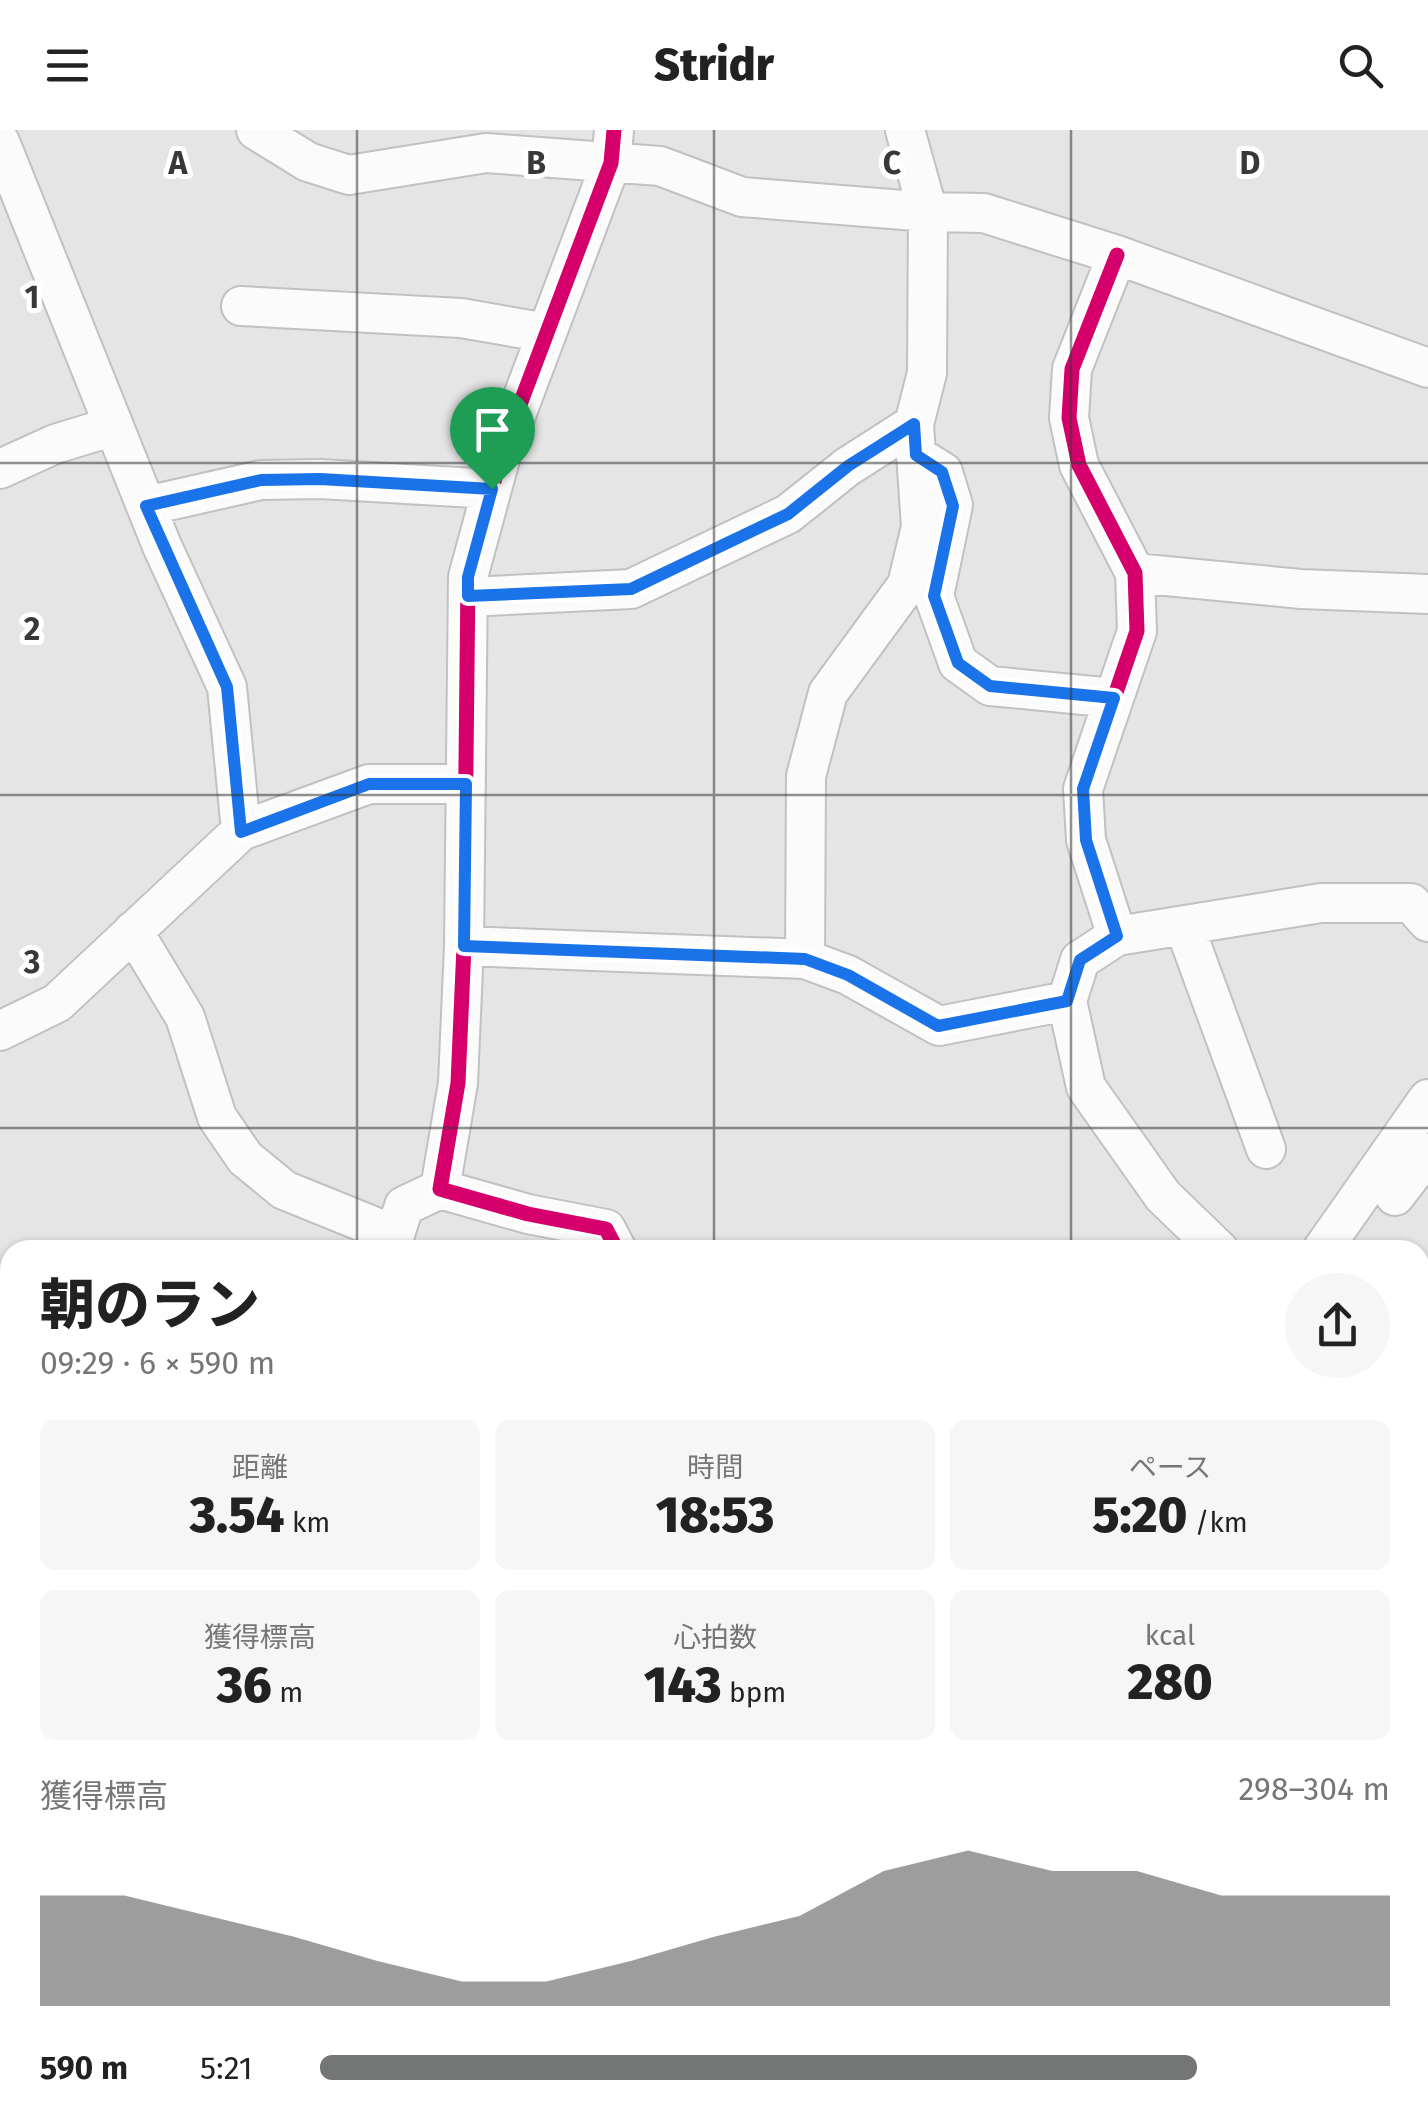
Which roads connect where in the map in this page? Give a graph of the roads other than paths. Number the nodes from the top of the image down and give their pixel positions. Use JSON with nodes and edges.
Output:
{"nodes":[{"id":1,"x":256,"y":130,"type":"edge"},
{"id":2,"x":905,"y":130,"type":"edge"},
{"id":3,"x":0,"y":142,"type":"edge"},
{"id":4,"x":612,"y":147,"type":"edge"},
{"id":5,"x":928,"y":212,"type":"junction"},
{"id":6,"x":1116,"y":256,"type":"junction"},
{"id":7,"x":241,"y":306,"type":"dead end"},
{"id":8,"x":547,"y":333,"type":"junction"},
{"id":9,"x":1428,"y":368,"type":"edge"},
{"id":10,"x":114,"y":426,"type":"junction"},
{"id":11,"x":915,"y":440,"type":"junction"},
{"id":12,"x":0,"y":469,"type":"edge"},
{"id":13,"x":492,"y":489,"type":"junction"},
{"id":14,"x":146,"y":506,"type":"junction"},
{"id":15,"x":1134,"y":573,"type":"junction"},
{"id":16,"x":1428,"y":594,"type":"edge"},
{"id":17,"x":468,"y":596,"type":"junction"},
{"id":18,"x":1114,"y":698,"type":"junction"},
{"id":19,"x":466,"y":784,"type":"junction"},
{"id":20,"x":241,"y":832,"type":"junction"},
{"id":21,"x":1422,"y":907,"type":"edge"},
{"id":22,"x":1184,"y":926,"type":"junction"},
{"id":23,"x":133,"y":931,"type":"junction"},
{"id":24,"x":1117,"y":936,"type":"junction"},
{"id":25,"x":464,"y":946,"type":"junction"},
{"id":26,"x":805,"y":959,"type":"junction"},
{"id":27,"x":1067,"y":1001,"type":"junction"},
{"id":28,"x":0,"y":1031,"type":"edge"},
{"id":29,"x":1428,"y":1099,"type":"edge"},
{"id":30,"x":1266,"y":1149,"type":"dead end"},
{"id":31,"x":1428,"y":1153,"type":"edge"},
{"id":32,"x":440,"y":1189,"type":"junction"},
{"id":33,"x":1395,"y":1196,"type":"dead end"},
{"id":34,"x":388,"y":1240,"type":"edge"},
{"id":35,"x":393,"y":1240,"type":"edge"},
{"id":36,"x":612,"y":1240,"type":"edge"},
{"id":37,"x":1208,"y":1240,"type":"edge"},
{"id":38,"x":1329,"y":1240,"type":"edge"}],
"edges":[{"from":1,"to":4,"type":"street"},
{"from":2,"to":5,"type":"street"},
{"from":3,"to":10,"type":"street"},
{"from":4,"to":5,"type":"street"},
{"from":4,"to":8,"type":"street"},
{"from":5,"to":6,"type":"street"},
{"from":5,"to":11,"type":"street"},
{"from":6,"to":9,"type":"street"},
{"from":6,"to":15,"type":"street"},
{"from":7,"to":8,"type":"street"},
{"from":8,"to":13,"type":"street"},
{"from":10,"to":12,"type":"street"},
{"from":10,"to":14,"type":"street"},
{"from":11,"to":17,"type":"street"},
{"from":11,"to":18,"type":"street"},
{"from":11,"to":26,"type":"street"},
{"from":13,"to":14,"type":"street"},
{"from":13,"to":17,"type":"street"},
{"from":14,"to":20,"type":"street"},
{"from":15,"to":16,"type":"street"},
{"from":15,"to":18,"type":"street"},
{"from":17,"to":19,"type":"street"},
{"from":18,"to":24,"type":"street"},
{"from":19,"to":20,"type":"street"},
{"from":19,"to":25,"type":"street"},
{"from":20,"to":23,"type":"street"},
{"from":21,"to":22,"type":"street"},
{"from":22,"to":24,"type":"street"},
{"from":22,"to":30,"type":"street"},
{"from":23,"to":28,"type":"street"},
{"from":23,"to":34,"type":"street"},
{"from":24,"to":27,"type":"street"},
{"from":25,"to":26,"type":"street"},
{"from":25,"to":32,"type":"street"},
{"from":26,"to":27,"type":"street"},
{"from":27,"to":37,"type":"street"},
{"from":29,"to":38,"type":"street"},
{"from":31,"to":33,"type":"street"},
{"from":32,"to":35,"type":"street"},
{"from":32,"to":36,"type":"street"}]}
